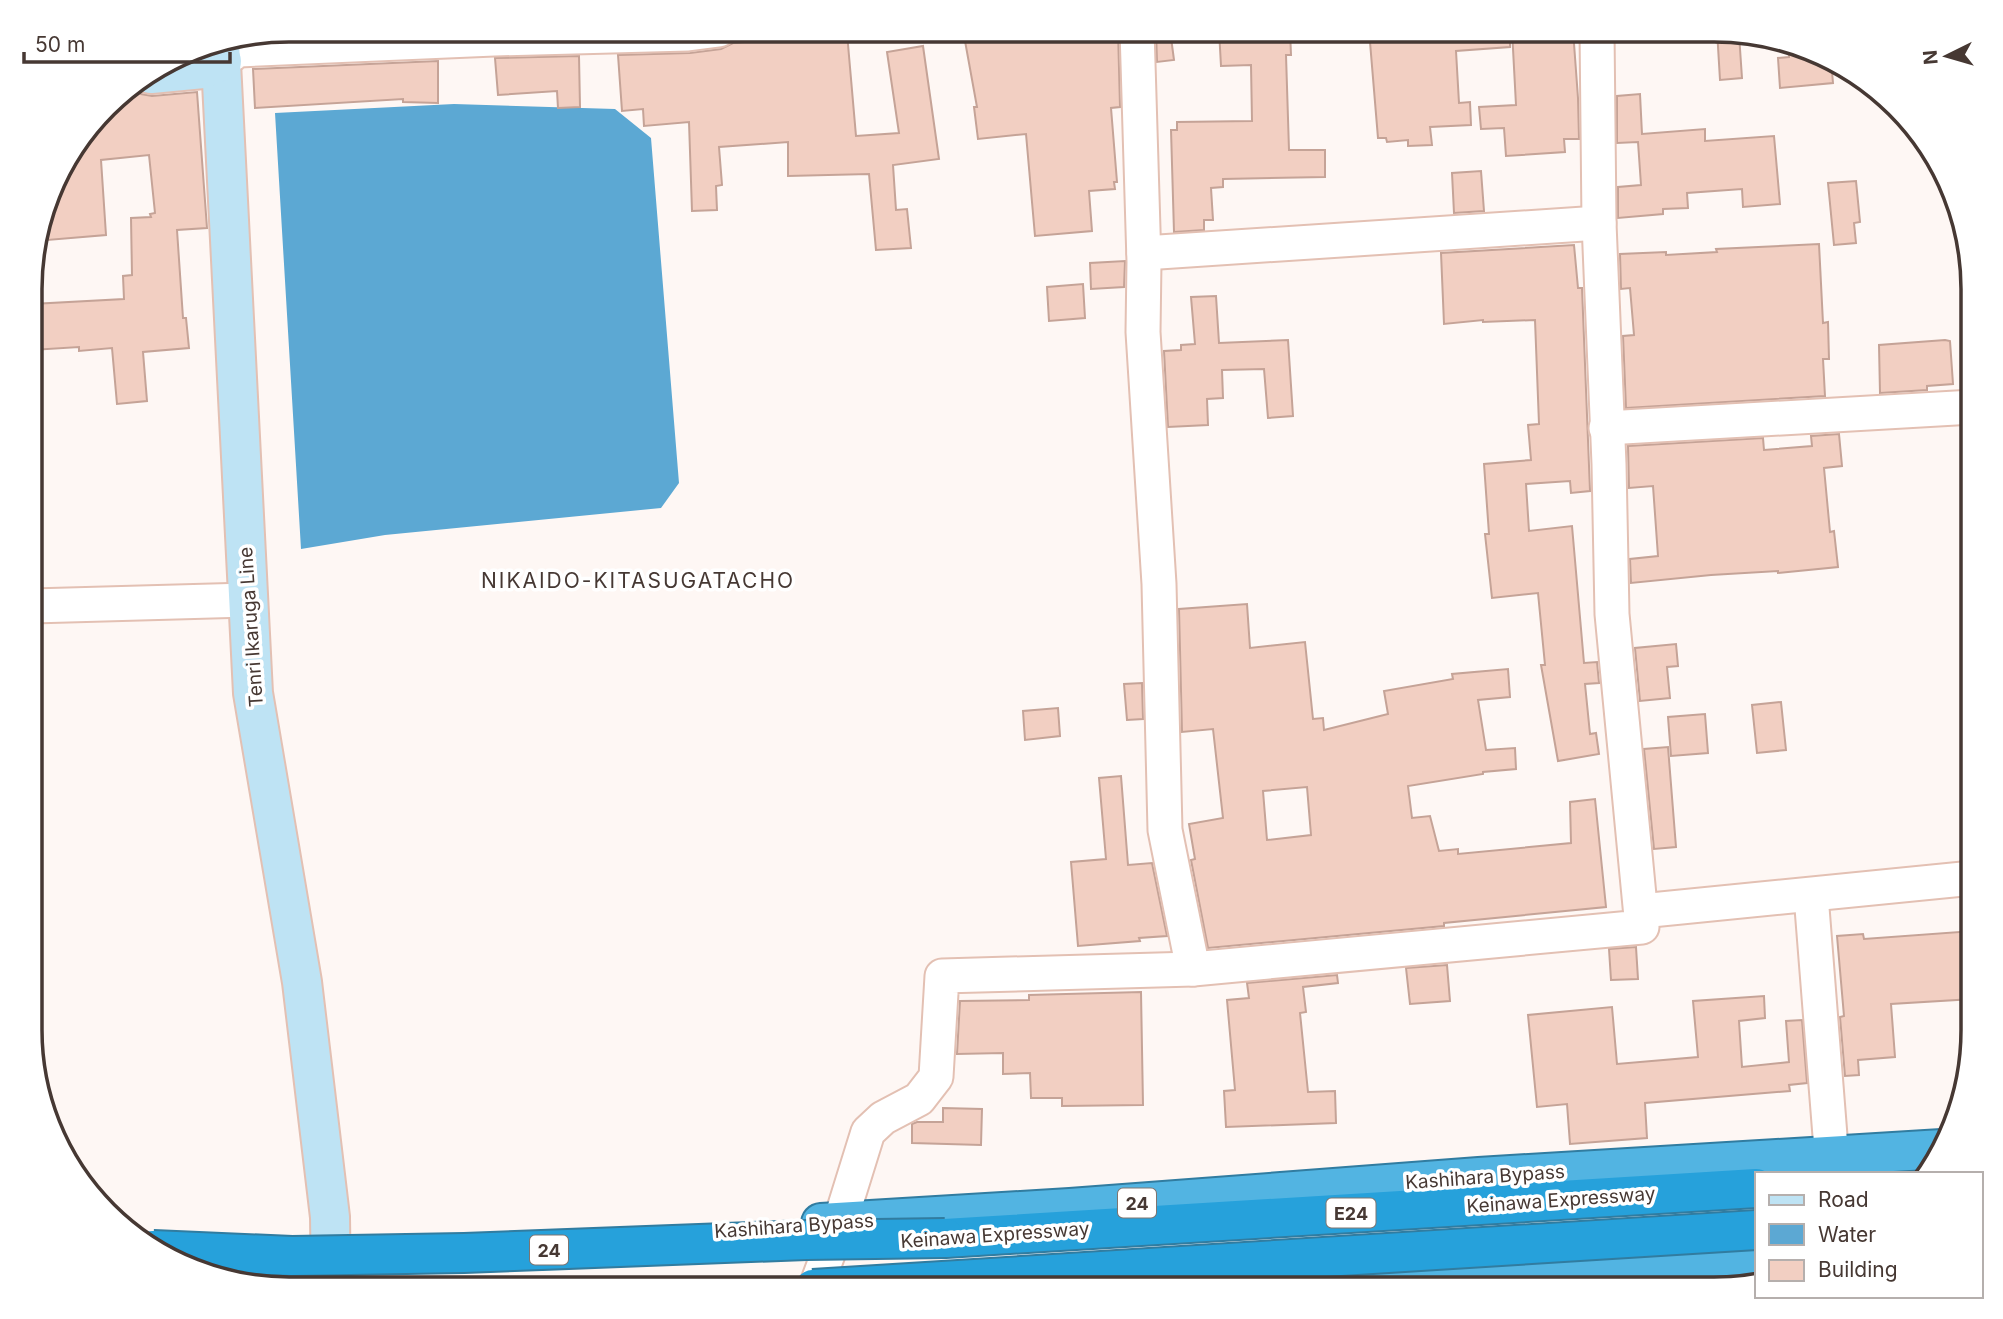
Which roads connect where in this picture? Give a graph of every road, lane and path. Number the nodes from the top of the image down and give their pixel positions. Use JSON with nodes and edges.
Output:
{"nodes":[{"id":1,"x":1137,"y":42,"type":"edge"},
{"id":2,"x":1597,"y":42,"type":"edge"},
{"id":3,"x":402,"y":43,"type":"edge"},
{"id":4,"x":221,"y":52,"type":"edge"},
{"id":5,"x":170,"y":72,"type":"edge"},
{"id":6,"x":1599,"y":223,"type":"junction"},
{"id":7,"x":1144,"y":253,"type":"junction"},
{"id":8,"x":1960,"y":408,"type":"edge"},
{"id":9,"x":1606,"y":428,"type":"junction"},
{"id":10,"x":248,"y":600,"type":"junction"},
{"id":11,"x":42,"y":606,"type":"edge"},
{"id":12,"x":1961,"y":879,"type":"edge"},
{"id":13,"x":1811,"y":895,"type":"junction"},
{"id":14,"x":1641,"y":911,"type":"junction"},
{"id":15,"x":1193,"y":969,"type":"junction"},
{"id":16,"x":1930,"y":1151,"type":"edge"},
{"id":17,"x":1832,"y":1165,"type":"edge"},
{"id":18,"x":1755,"y":1188,"type":"edge"},
{"id":19,"x":840,"y":1222,"type":"junction"},
{"id":20,"x":1755,"y":1230,"type":"edge"},
{"id":21,"x":945,"y":1238,"type":"junction"},
{"id":22,"x":178,"y":1251,"type":"edge"},
{"id":23,"x":1755,"y":1260,"type":"edge"},
{"id":24,"x":230,"y":1270,"type":"edge"},
{"id":25,"x":331,"y":1275,"type":"edge"},
{"id":26,"x":1014,"y":1276,"type":"edge"},
{"id":27,"x":1476,"y":1276,"type":"edge"},
{"id":28,"x":287,"y":1277,"type":"edge"},
{"id":29,"x":819,"y":1277,"type":"edge"}],
"edges":[{"from":1,"to":7,"type":"street"},
{"from":2,"to":6,"type":"street"},
{"from":3,"to":4,"type":"street"},
{"from":4,"to":5,"type":"main road"},
{"from":4,"to":10,"type":"main road","name":"Tenri Ikaruga Line"},
{"from":6,"to":7,"type":"street"},
{"from":6,"to":9,"type":"street"},
{"from":7,"to":15,"type":"street"},
{"from":8,"to":9,"type":"street"},
{"from":9,"to":14,"type":"street"},
{"from":10,"to":11,"type":"street"},
{"from":10,"to":25,"type":"main road","name":"Tenri Ikaruga Line"},
{"from":12,"to":13,"type":"street"},
{"from":13,"to":14,"type":"street"},
{"from":13,"to":17,"type":"street"},
{"from":14,"to":15,"type":"street"},
{"from":15,"to":19,"type":"street"},
{"from":16,"to":17,"type":"highway","name":"Kashihara Bypass","number":"24"},
{"from":17,"to":19,"type":"highway","name":"Kashihara Bypass","number":"24"},
{"from":18,"to":21,"type":"highway","name":"Keinawa Expressway","number":"E24"},
{"from":19,"to":25,"type":"highway","name":"Kashihara Bypass","number":"24"},
{"from":19,"to":29,"type":"street"},
{"from":20,"to":26,"type":"highway","number":"E24","bridge":true},
{"from":21,"to":22,"type":"highway","number":"24","bridge":true},
{"from":21,"to":28,"type":"highway","name":"Keinawa Expressway","number":"E24","bridge":true},
{"from":23,"to":27,"type":"highway"},
{"from":24,"to":25,"type":"highway","name":"Kashihara Bypass","number":"24"}]}
